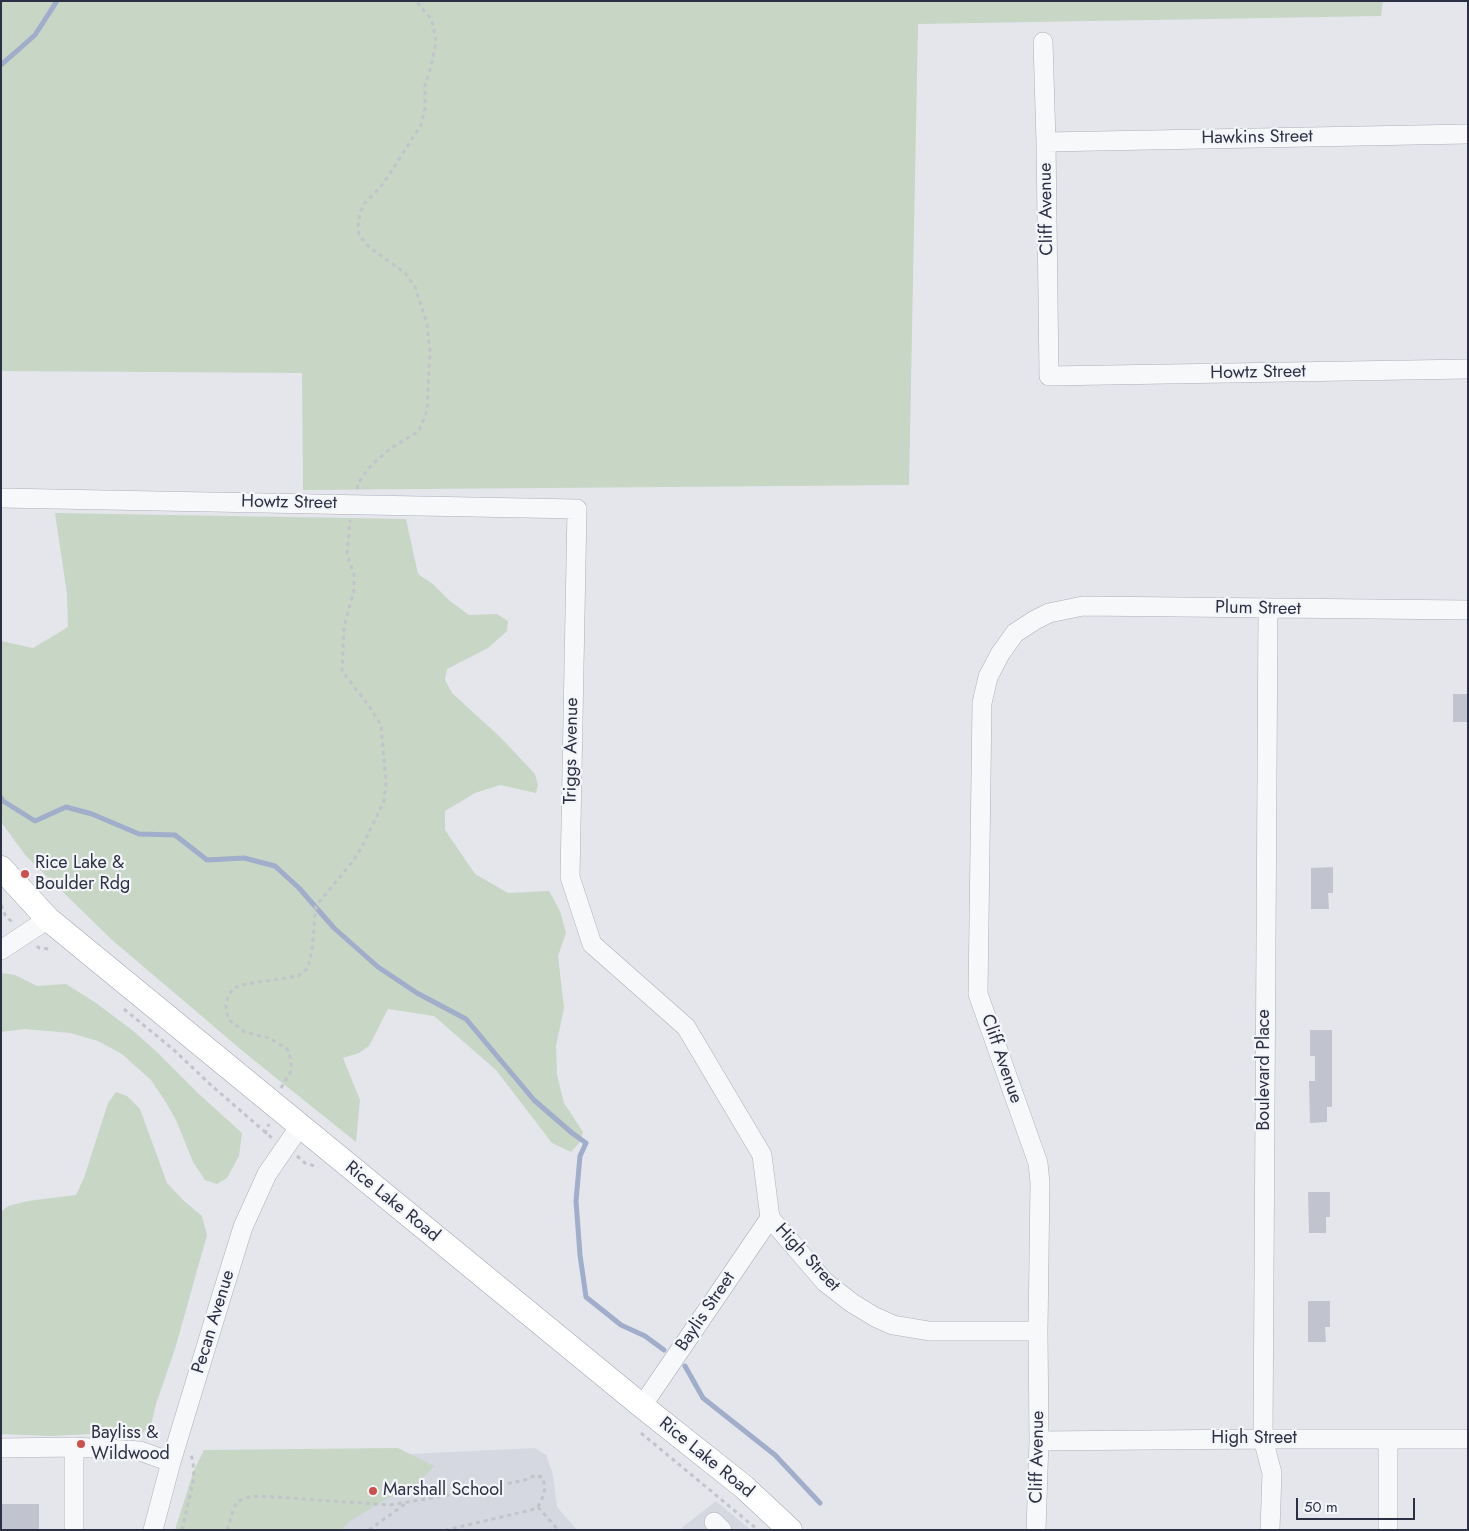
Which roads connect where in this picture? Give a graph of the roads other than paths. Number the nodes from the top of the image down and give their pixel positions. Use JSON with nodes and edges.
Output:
{"nodes":[{"id":1,"x":1042,"y":42,"type":"dead end"},
{"id":2,"x":1468,"y":134,"type":"edge"},
{"id":3,"x":1046,"y":142,"type":"junction"},
{"id":4,"x":1468,"y":369,"type":"edge"},
{"id":5,"x":1049,"y":376,"type":"joint"},
{"id":6,"x":1,"y":498,"type":"edge"},
{"id":7,"x":577,"y":509,"type":"joint"},
{"id":8,"x":1268,"y":609,"type":"junction"},
{"id":9,"x":1468,"y":610,"type":"edge"},
{"id":10,"x":1049,"y":613,"type":"joint"},
{"id":11,"x":1,"y":868,"type":"edge"},
{"id":12,"x":48,"y":919,"type":"junction"},
{"id":13,"x":1,"y":950,"type":"edge"},
{"id":14,"x":627,"y":974,"type":"joint"},
{"id":15,"x":300,"y":1126,"type":"junction"},
{"id":16,"x":770,"y":1218,"type":"junction"},
{"id":17,"x":1038,"y":1331,"type":"junction"},
{"id":18,"x":642,"y":1406,"type":"junction"},
{"id":19,"x":1263,"y":1439,"type":"junction"},
{"id":20,"x":1388,"y":1439,"type":"junction"},
{"id":21,"x":1468,"y":1439,"type":"edge"},
{"id":22,"x":1040,"y":1441,"type":"junction"},
{"id":23,"x":74,"y":1447,"type":"junction"},
{"id":24,"x":1,"y":1448,"type":"edge"},
{"id":25,"x":171,"y":1462,"type":"junction"},
{"id":26,"x":74,"y":1530,"type":"edge"},
{"id":27,"x":153,"y":1530,"type":"edge"},
{"id":28,"x":790,"y":1530,"type":"edge"},
{"id":29,"x":1036,"y":1530,"type":"edge"},
{"id":30,"x":1270,"y":1530,"type":"edge"},
{"id":31,"x":1388,"y":1530,"type":"edge"}],
"edges":[{"from":1,"to":3,"type":"street","name":"Cliff Avenue"},
{"from":2,"to":3,"type":"street","name":"Hawkins Street"},
{"from":3,"to":5,"type":"street","name":"Cliff Avenue"},
{"from":4,"to":5,"type":"street","name":"Howtz Street"},
{"from":6,"to":7,"type":"street","name":"Howtz Street"},
{"from":7,"to":14,"type":"street","name":"Triggs Avenue"},
{"from":8,"to":9,"type":"street","name":"Plum Street"},
{"from":8,"to":10,"type":"street","name":"Plum Street"},
{"from":8,"to":19,"type":"street","name":"Boulevard Place"},
{"from":10,"to":17,"type":"street","name":"Cliff Avenue"},
{"from":11,"to":12,"type":"main road","name":"Rice Lake Road"},
{"from":12,"to":13,"type":"street"},
{"from":12,"to":15,"type":"main road","name":"Rice Lake Road"},
{"from":14,"to":16,"type":"street","name":"High Street"},
{"from":15,"to":18,"type":"main road","name":"Rice Lake Road"},
{"from":15,"to":25,"type":"street","name":"Pecan Avenue"},
{"from":16,"to":17,"type":"street","name":"High Street"},
{"from":16,"to":18,"type":"street","name":"Baylis Street"},
{"from":17,"to":22,"type":"street","name":"Cliff Avenue"},
{"from":18,"to":28,"type":"main road","name":"Rice Lake Road"},
{"from":19,"to":20,"type":"street","name":"High Street"},
{"from":19,"to":22,"type":"street","name":"High Street"},
{"from":19,"to":30,"type":"street","name":"Boulevard Place"},
{"from":20,"to":21,"type":"street","name":"High Street"},
{"from":20,"to":31,"type":"street"},
{"from":22,"to":29,"type":"street","name":"Cliff Avenue"},
{"from":23,"to":24,"type":"street"},
{"from":23,"to":25,"type":"street"},
{"from":23,"to":26,"type":"street"},
{"from":25,"to":27,"type":"street","name":"Pecan Avenue"}]}
